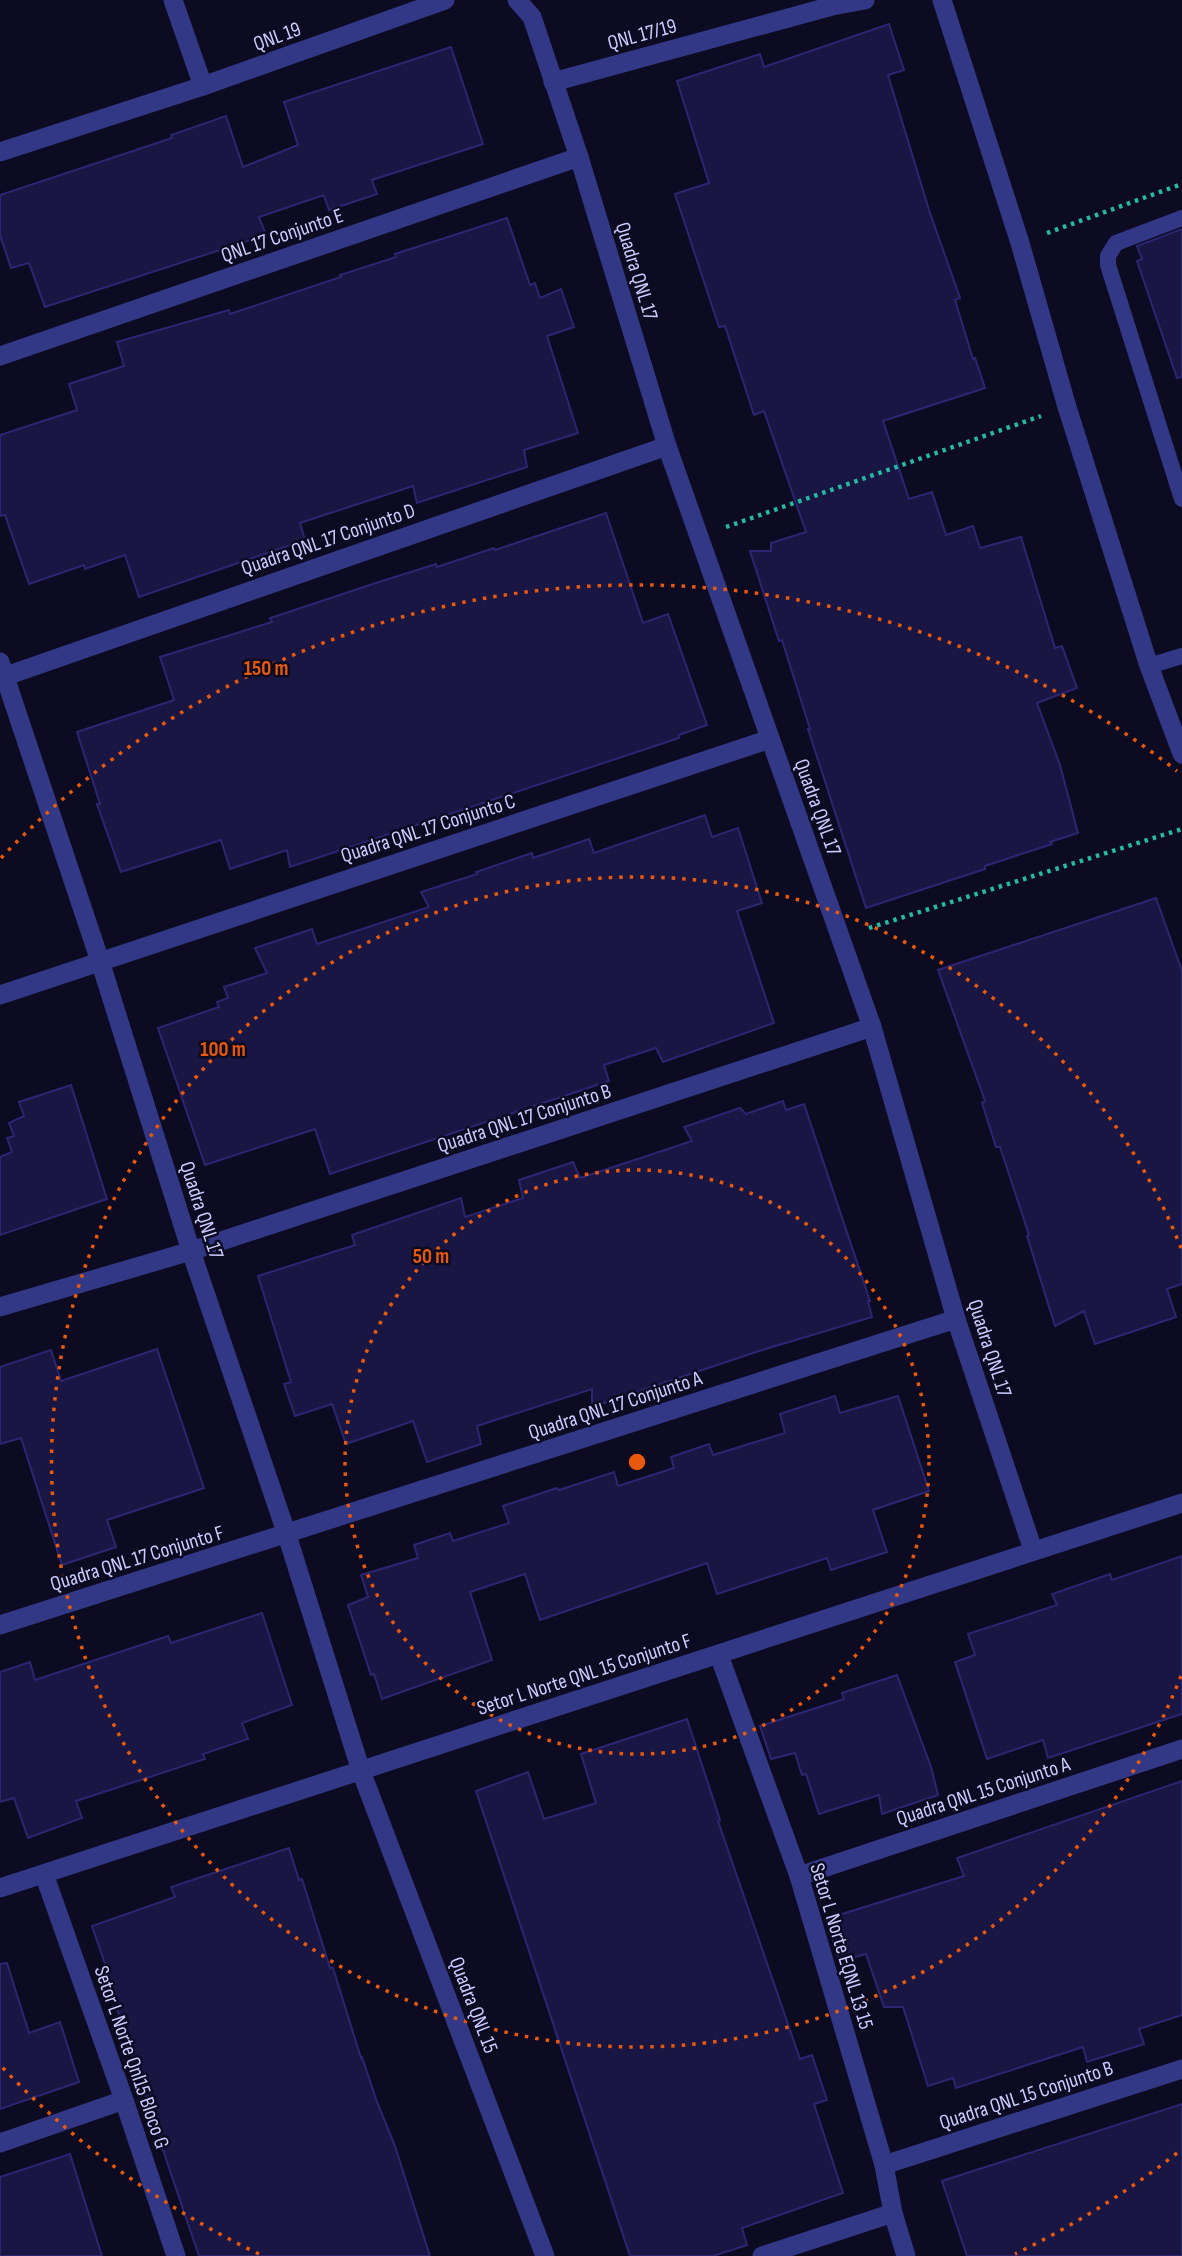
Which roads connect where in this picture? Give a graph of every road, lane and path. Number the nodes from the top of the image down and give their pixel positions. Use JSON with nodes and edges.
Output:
{"nodes":[{"id":1,"x":173,"y":0,"type":"edge"},
{"id":2,"x":445,"y":0,"type":"edge"},
{"id":3,"x":517,"y":0,"type":"edge"},
{"id":4,"x":865,"y":0,"type":"edge"},
{"id":5,"x":942,"y":0,"type":"edge"},
{"id":6,"x":553,"y":82,"type":"junction"},
{"id":7,"x":203,"y":86,"type":"junction"},
{"id":8,"x":0,"y":152,"type":"edge"},
{"id":9,"x":579,"y":156,"type":"junction"},
{"id":10,"x":1182,"y":184,"type":"edge"},
{"id":11,"x":1182,"y":218,"type":"edge"},
{"id":12,"x":1020,"y":243,"type":"junction"},
{"id":13,"x":0,"y":356,"type":"edge"},
{"id":14,"x":1067,"y":407,"type":"junction"},
{"id":15,"x":667,"y":446,"type":"junction"},
{"id":16,"x":1182,"y":499,"type":"edge"},
{"id":17,"x":699,"y":537,"type":"junction"},
{"id":18,"x":1182,"y":656,"type":"edge"},
{"id":19,"x":1149,"y":666,"type":"junction"},
{"id":20,"x":2,"y":672,"type":"edge"},
{"id":21,"x":770,"y":739,"type":"junction"},
{"id":22,"x":1182,"y":754,"type":"edge"},
{"id":23,"x":1182,"y":829,"type":"edge"},
{"id":24,"x":841,"y":937,"type":"junction"},
{"id":25,"x":100,"y":961,"type":"junction"},
{"id":26,"x":0,"y":995,"type":"edge"},
{"id":27,"x":872,"y":1027,"type":"junction"},
{"id":28,"x":191,"y":1251,"type":"junction"},
{"id":29,"x":0,"y":1307,"type":"edge"},
{"id":30,"x":956,"y":1319,"type":"junction"},
{"id":31,"x":1182,"y":1503,"type":"edge"},
{"id":32,"x":287,"y":1535,"type":"junction"},
{"id":33,"x":1033,"y":1550,"type":"junction"},
{"id":34,"x":0,"y":1625,"type":"edge"},
{"id":35,"x":719,"y":1655,"type":"junction"},
{"id":36,"x":1182,"y":1749,"type":"edge"},
{"id":37,"x":361,"y":1771,"type":"junction"},
{"id":38,"x":44,"y":1874,"type":"junction"},
{"id":39,"x":799,"y":1876,"type":"junction"},
{"id":40,"x":0,"y":1888,"type":"edge"},
{"id":41,"x":1182,"y":2069,"type":"edge"},
{"id":42,"x":124,"y":2101,"type":"junction"},
{"id":43,"x":0,"y":2143,"type":"edge"},
{"id":44,"x":884,"y":2165,"type":"junction"},
{"id":45,"x":893,"y":2213,"type":"junction"},
{"id":46,"x":176,"y":2256,"type":"edge"},
{"id":47,"x":545,"y":2256,"type":"edge"},
{"id":48,"x":762,"y":2256,"type":"edge"},
{"id":49,"x":906,"y":2256,"type":"edge"}],
"edges":[{"from":1,"to":7,"type":"street"},
{"from":2,"to":7,"type":"street","name":"QNL 19"},
{"from":3,"to":6,"type":"street"},
{"from":4,"to":6,"type":"street","name":"QNL 17/19"},
{"from":5,"to":12,"type":"street"},
{"from":6,"to":9,"type":"street","name":"Quadra QNL 17"},
{"from":7,"to":8,"type":"street","name":"QNL 19"},
{"from":9,"to":13,"type":"street","name":"QNL 17 Conjunto E"},
{"from":9,"to":15,"type":"street","name":"Quadra QNL 17"},
{"from":10,"to":12,"type":"path"},
{"from":11,"to":16,"type":"lane"},
{"from":12,"to":14,"type":"street"},
{"from":14,"to":17,"type":"path"},
{"from":14,"to":19,"type":"street"},
{"from":15,"to":17,"type":"street","name":"Quadra QNL 17"},
{"from":15,"to":20,"type":"street","name":"Quadra QNL 17 Conjunto D"},
{"from":17,"to":21,"type":"street","name":"Quadra QNL 17"},
{"from":18,"to":19,"type":"lane"},
{"from":19,"to":22,"type":"street"},
{"from":20,"to":25,"type":"street","name":"Quadra QNL 17"},
{"from":21,"to":24,"type":"street","name":"Quadra QNL 17"},
{"from":21,"to":25,"type":"street","name":"Quadra QNL 17 Conjunto C"},
{"from":23,"to":24,"type":"path"},
{"from":24,"to":27,"type":"street","name":"Quadra QNL 17"},
{"from":25,"to":26,"type":"street","name":"Quadra QNL 17 Conjunto C"},
{"from":25,"to":28,"type":"street","name":"Quadra QNL 17"},
{"from":27,"to":28,"type":"street","name":"Quadra QNL 17 Conjunto B"},
{"from":27,"to":30,"type":"street","name":"Quadra QNL 17"},
{"from":28,"to":29,"type":"street","name":"Quadra QNL 17 Conjunto B"},
{"from":28,"to":32,"type":"street","name":"Quadra QNL 17"},
{"from":30,"to":32,"type":"street","name":"Quadra QNL 17 Conjunto A"},
{"from":30,"to":33,"type":"street","name":"Quadra QNL 17"},
{"from":31,"to":33,"type":"street","name":"Setor L Norte QNL 15 Conjunto F"},
{"from":32,"to":34,"type":"street","name":"Quadra QNL 17 Conjunto F"},
{"from":32,"to":37,"type":"street","name":"Quadra QNL 17"},
{"from":33,"to":35,"type":"street","name":"Setor L Norte QNL 15 Conjunto F"},
{"from":35,"to":37,"type":"street","name":"Setor L Norte QNL 15 Conjunto F"},
{"from":35,"to":39,"type":"street","name":"Setor L Norte EQNL 13 15"},
{"from":36,"to":39,"type":"street","name":"Quadra QNL 15 Conjunto A"},
{"from":37,"to":38,"type":"street","name":"Setor L Norte QNL 15 Conjunto F"},
{"from":37,"to":47,"type":"street","name":"Quadra QNL 15"},
{"from":38,"to":40,"type":"street","name":"Setor L Norte QNL 15 Conjunto F"},
{"from":38,"to":42,"type":"street","name":"Setor L Norte Qnl15 Bloco G"},
{"from":39,"to":44,"type":"street","name":"Setor L Norte EQNL 13 15"},
{"from":41,"to":44,"type":"street","name":"Quadra QNL 15 Conjunto B"},
{"from":42,"to":43,"type":"street"},
{"from":42,"to":46,"type":"street","name":"Setor L Norte Qnl15 Bloco G"},
{"from":44,"to":45,"type":"street","name":"Setor L Norte EQNL 13 15"},
{"from":45,"to":48,"type":"street"},
{"from":45,"to":49,"type":"street","name":"Setor L Norte EQNL 13 15"}]}
